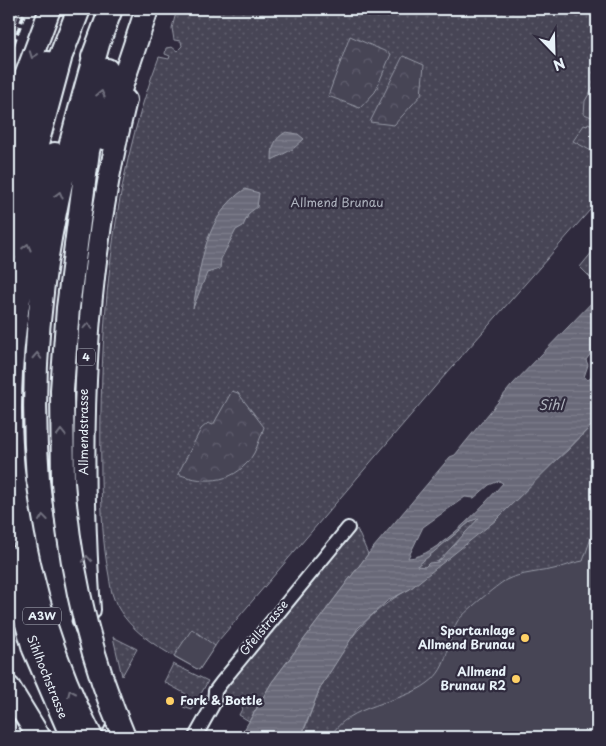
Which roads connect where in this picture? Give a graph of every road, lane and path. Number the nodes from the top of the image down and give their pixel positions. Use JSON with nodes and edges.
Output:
{"nodes":[{"id":1,"x":50,"y":9,"type":"edge"},
{"id":2,"x":74,"y":9,"type":"edge"},
{"id":3,"x":79,"y":9,"type":"edge"},
{"id":4,"x":111,"y":9,"type":"edge"},
{"id":5,"x":124,"y":9,"type":"edge"},
{"id":6,"x":148,"y":9,"type":"edge"},
{"id":7,"x":98,"y":44,"type":"junction"},
{"id":8,"x":60,"y":59,"type":"junction"},
{"id":9,"x":9,"y":119,"type":"edge"},
{"id":10,"x":9,"y":153,"type":"edge"},
{"id":11,"x":9,"y":180,"type":"edge"},
{"id":12,"x":76,"y":245,"type":"junction"},
{"id":13,"x":9,"y":248,"type":"edge"},
{"id":14,"x":348,"y":528,"type":"dead end"},
{"id":15,"x":9,"y":558,"type":"edge"},
{"id":16,"x":9,"y":564,"type":"edge"},
{"id":17,"x":60,"y":618,"type":"junction"},
{"id":18,"x":9,"y":688,"type":"edge"},
{"id":19,"x":100,"y":712,"type":"junction"},
{"id":20,"x":39,"y":737,"type":"edge"},
{"id":21,"x":72,"y":737,"type":"edge"},
{"id":22,"x":86,"y":737,"type":"edge"},
{"id":23,"x":91,"y":737,"type":"edge"},
{"id":24,"x":114,"y":737,"type":"edge"},
{"id":25,"x":124,"y":737,"type":"edge"},
{"id":26,"x":195,"y":737,"type":"edge"}],
"edges":[{"from":1,"to":9,"type":"main road","one_way":true},
{"from":2,"to":10,"type":"highway"},
{"from":3,"to":8,"type":"highway"},
{"from":4,"to":7,"type":"highway","number":"A3W"},
{"from":12,"to":5,"type":"highway","one_way":true},
{"from":6,"to":12,"type":"highway"},
{"from":19,"to":6,"type":"main road","name":"Allmendstrasse","number":"4","one_way":true},
{"from":17,"to":7,"type":"highway","one_way":true},
{"from":23,"to":7,"type":"highway","name":"Sihlhochstrasse","number":"A3W","one_way":true,"bridge":true},
{"from":8,"to":11,"type":"highway"},
{"from":8,"to":13,"type":"highway"},
{"from":25,"to":12,"type":"highway","one_way":true,"bridge":true},
{"from":14,"to":26,"type":"street","name":"Gfellstrasse"},
{"from":15,"to":21,"type":"highway","name":"Sihlhochstrasse","number":"A3W","bridge":true},
{"from":16,"to":17,"type":"main road"},
{"from":17,"to":19,"type":"main road"},
{"from":18,"to":20,"type":"highway"},
{"from":19,"to":22,"type":"main road"},
{"from":19,"to":24,"type":"main road","name":"Allmendstrasse","number":"4"}]}
